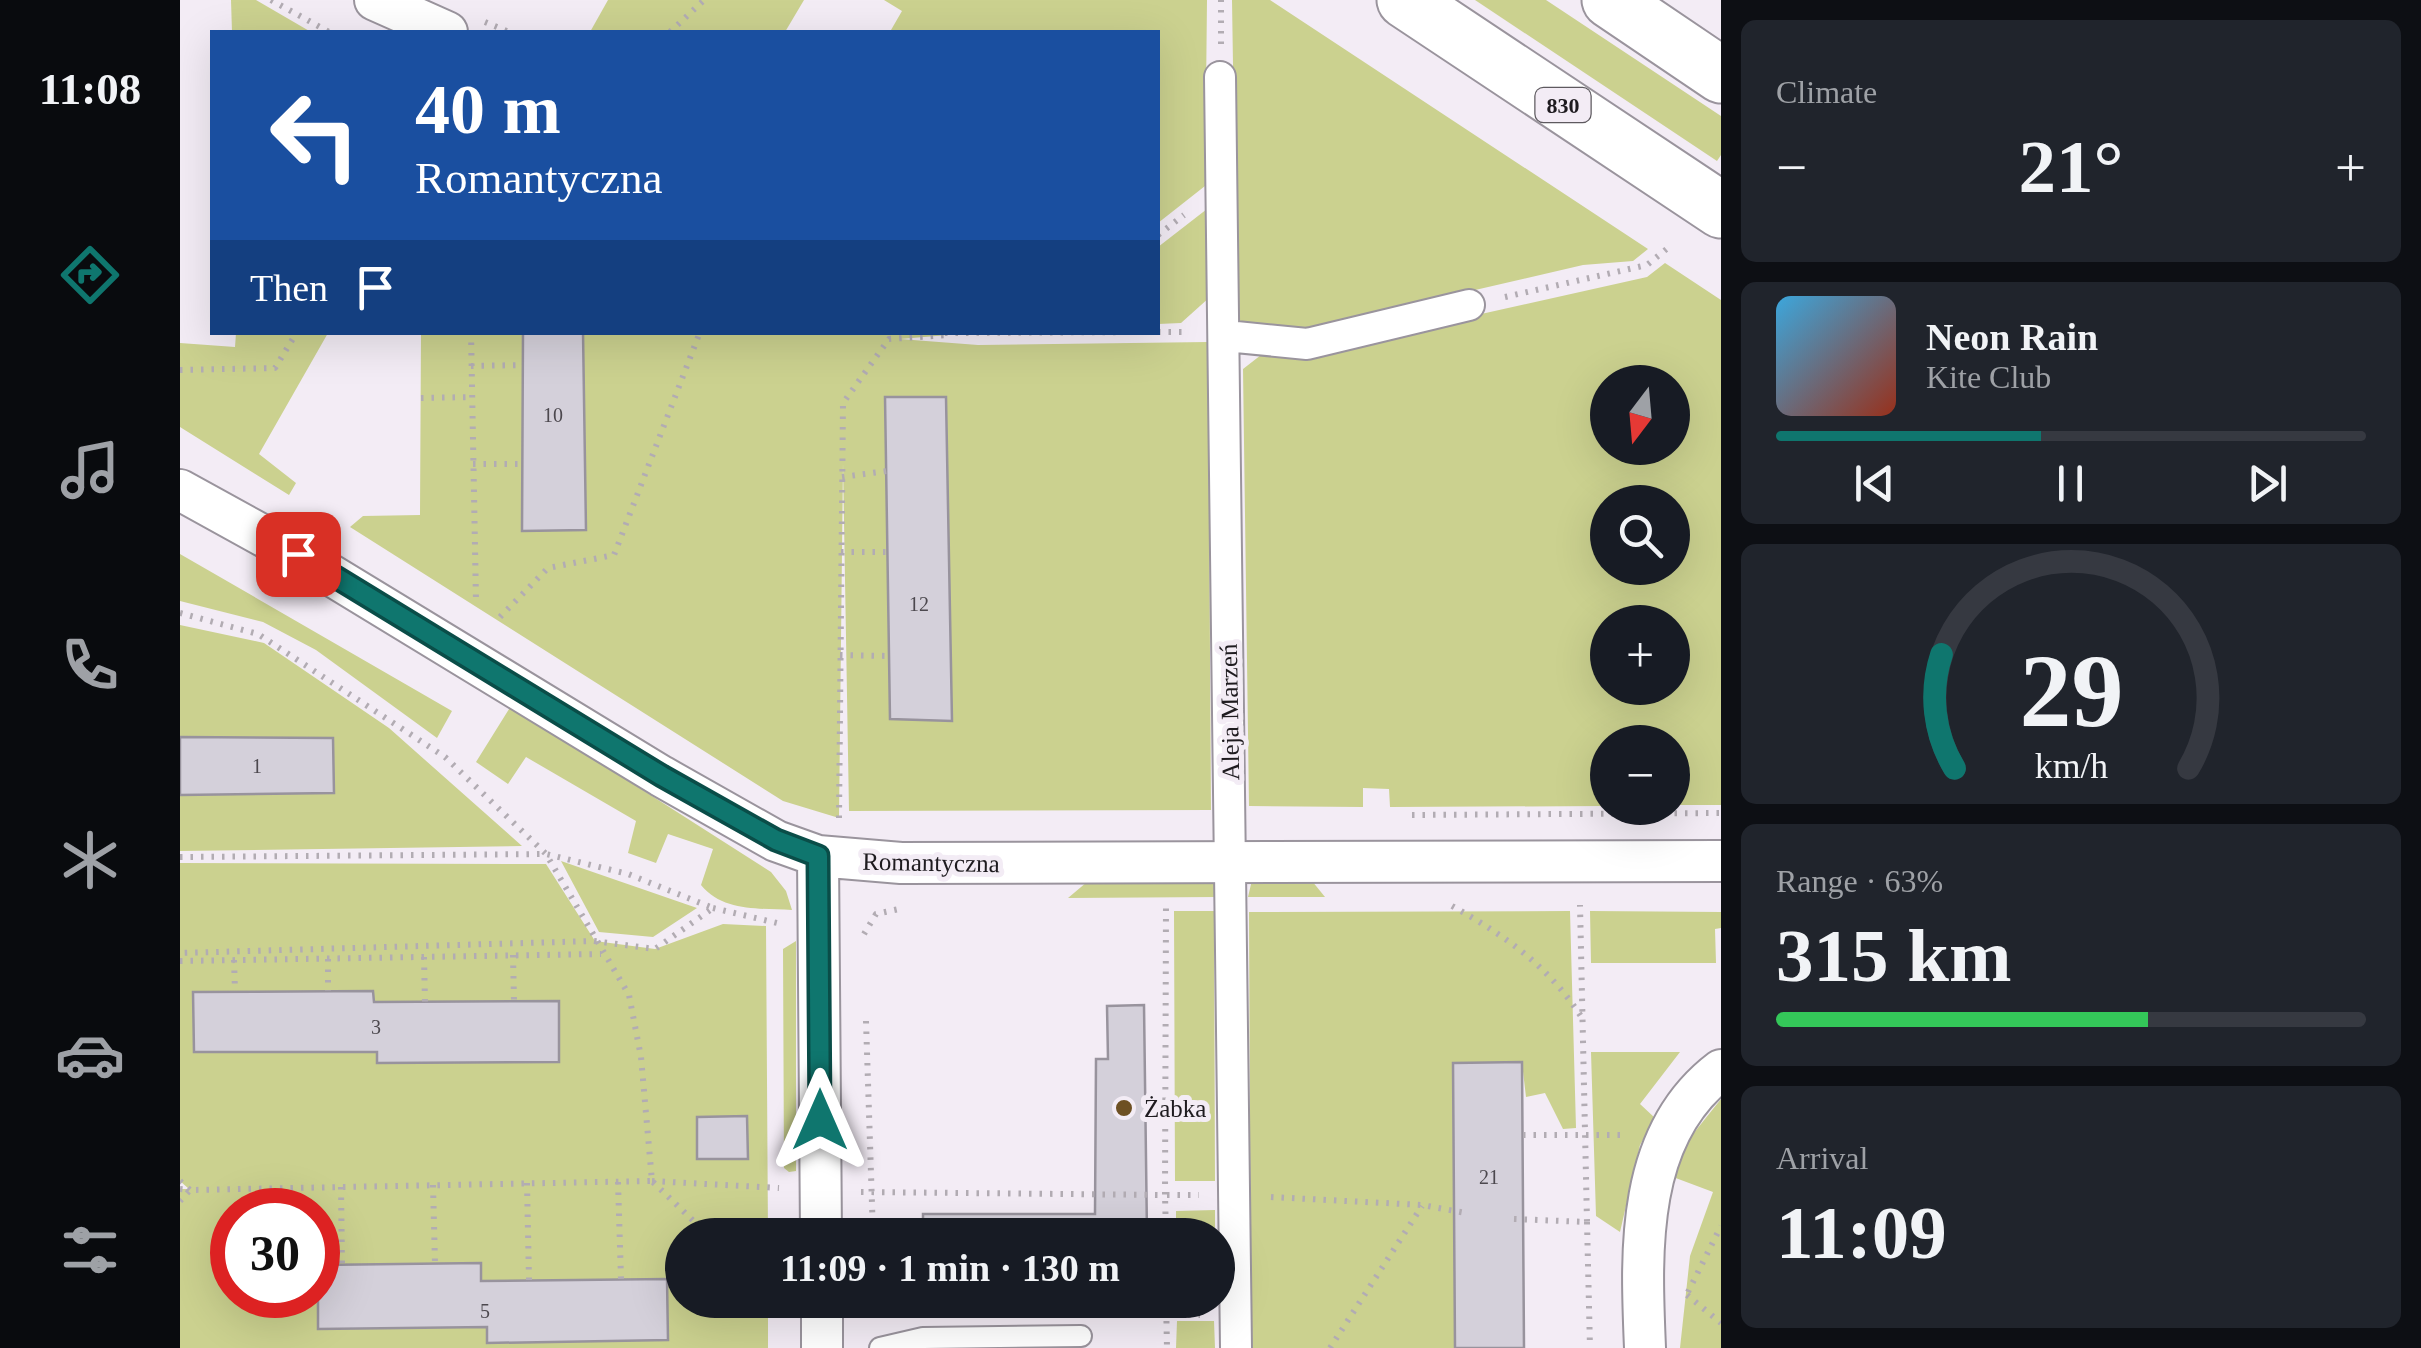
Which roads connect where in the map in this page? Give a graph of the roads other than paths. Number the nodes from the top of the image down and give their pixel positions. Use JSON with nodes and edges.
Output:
{"nodes":[{"id":1,"x":375,"y":0,"type":"edge"},
{"id":2,"x":1405,"y":0,"type":"edge"},
{"id":3,"x":1610,"y":0,"type":"edge"},
{"id":4,"x":442,"y":30,"type":"edge"},
{"id":5,"x":1721,"y":74,"type":"edge"},
{"id":6,"x":1220,"y":77,"type":"dead end"},
{"id":7,"x":1721,"y":210,"type":"edge"},
{"id":8,"x":1469,"y":305,"type":"road end"},
{"id":9,"x":1226,"y":336,"type":"junction"},
{"id":10,"x":180,"y":490,"type":"edge"},
{"id":11,"x":818,"y":856,"type":"junction"},
{"id":12,"x":1721,"y":861,"type":"edge"},
{"id":13,"x":1231,"y":862,"type":"junction"},
{"id":14,"x":1721,"y":1070,"type":"edge"},
{"id":15,"x":822,"y":1218,"type":"edge"},
{"id":16,"x":823,"y":1318,"type":"edge"},
{"id":17,"x":1081,"y":1336,"type":"dead end"},
{"id":18,"x":824,"y":1348,"type":"edge"},
{"id":19,"x":880,"y":1348,"type":"edge"},
{"id":20,"x":1236,"y":1348,"type":"edge"},
{"id":21,"x":1645,"y":1348,"type":"edge"}],
"edges":[{"from":1,"to":4,"type":"street"},
{"from":2,"to":7,"type":"main road","number":"830"},
{"from":3,"to":5,"type":"main road"},
{"from":6,"to":9,"type":"street","name":"Aleja Marzeń"},
{"from":8,"to":9,"type":"street"},
{"from":9,"to":13,"type":"street","name":"Aleja Marzeń"},
{"from":10,"to":11,"type":"street","name":"Romantyczna"},
{"from":11,"to":13,"type":"street","name":"Romantyczna"},
{"from":11,"to":15,"type":"street"},
{"from":12,"to":13,"type":"street","name":"Romantyczna"},
{"from":13,"to":20,"type":"street","name":"Aleja Marzeń"},
{"from":14,"to":21,"type":"street"},
{"from":16,"to":18,"type":"street"},
{"from":17,"to":19,"type":"lane"}]}
